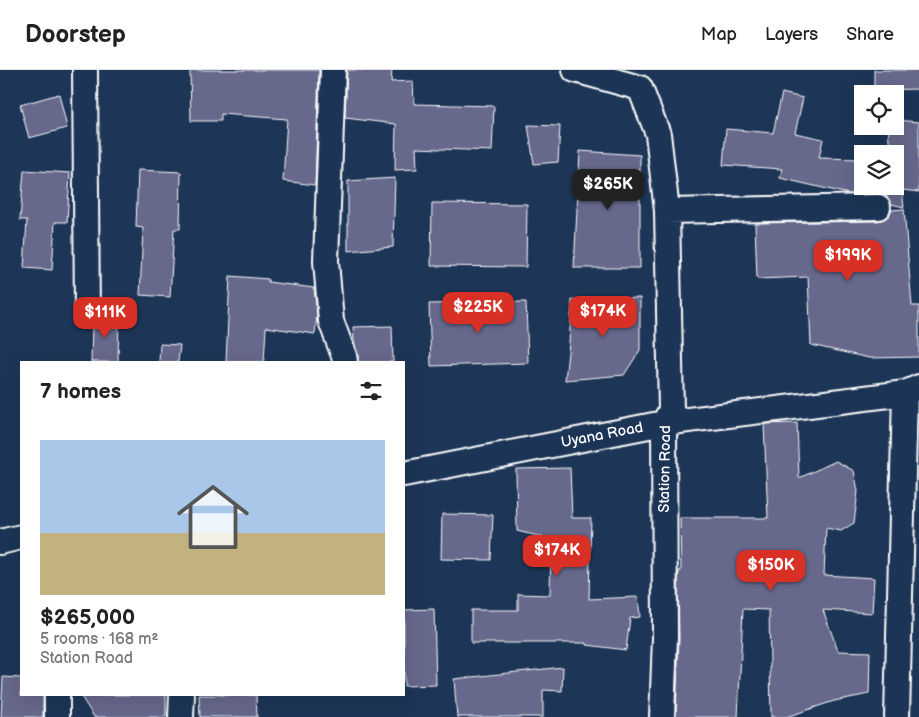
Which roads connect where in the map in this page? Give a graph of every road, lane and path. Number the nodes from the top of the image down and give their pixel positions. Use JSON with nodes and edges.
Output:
{"nodes":[{"id":1,"x":85,"y":70,"type":"edge"},
{"id":2,"x":333,"y":70,"type":"edge"},
{"id":3,"x":575,"y":70,"type":"edge"},
{"id":4,"x":878,"y":207,"type":"dead end"},
{"id":5,"x":668,"y":211,"type":"junction"},
{"id":6,"x":87,"y":312,"type":"dead end"},
{"id":7,"x":344,"y":361,"type":"edge"},
{"id":8,"x":912,"y":390,"type":"edge"},
{"id":9,"x":664,"y":423,"type":"junction"},
{"id":10,"x":405,"y":474,"type":"edge"},
{"id":11,"x":20,"y":537,"type":"edge"},
{"id":12,"x":0,"y":542,"type":"edge"},
{"id":13,"x":58,"y":696,"type":"edge"},
{"id":14,"x":182,"y":696,"type":"edge"},
{"id":15,"x":57,"y":717,"type":"edge"},
{"id":16,"x":181,"y":717,"type":"edge"},
{"id":17,"x":662,"y":717,"type":"edge"},
{"id":18,"x":897,"y":717,"type":"edge"}],
"edges":[{"from":1,"to":6,"type":"street"},
{"from":2,"to":7,"type":"street"},
{"from":3,"to":5,"type":"street","name":"Station Road"},
{"from":4,"to":5,"type":"street"},
{"from":5,"to":9,"type":"street","name":"Station Road"},
{"from":8,"to":9,"type":"street","name":"Uyana Road"},
{"from":8,"to":18,"type":"street"},
{"from":9,"to":10,"type":"street","name":"Uyana Road"},
{"from":9,"to":17,"type":"street","name":"Station Road"},
{"from":11,"to":12,"type":"street"},
{"from":13,"to":15,"type":"street"},
{"from":14,"to":16,"type":"street"}]}
